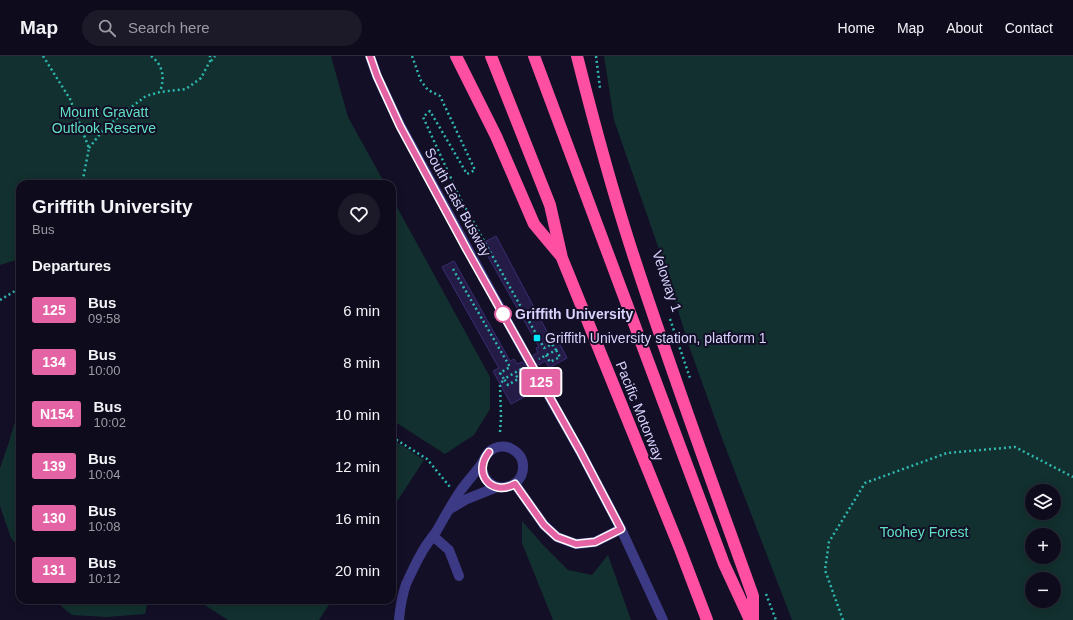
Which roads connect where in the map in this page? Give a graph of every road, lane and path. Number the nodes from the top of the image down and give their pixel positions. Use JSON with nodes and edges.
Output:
{"nodes":[{"id":1,"x":43,"y":56,"type":"edge"},
{"id":2,"x":151,"y":56,"type":"edge"},
{"id":3,"x":210,"y":56,"type":"edge"},
{"id":4,"x":215,"y":56,"type":"edge"},
{"id":5,"x":370,"y":56,"type":"edge"},
{"id":6,"x":412,"y":56,"type":"edge"},
{"id":7,"x":456,"y":56,"type":"edge"},
{"id":8,"x":491,"y":56,"type":"edge"},
{"id":9,"x":534,"y":56,"type":"edge"},
{"id":10,"x":577,"y":56,"type":"edge"},
{"id":11,"x":596,"y":56,"type":"edge"},
{"id":12,"x":210,"y":61,"type":"junction"},
{"id":13,"x":160,"y":92,"type":"junction"},
{"id":14,"x":601,"y":93,"type":"dead end"},
{"id":15,"x":89,"y":148,"type":"junction"},
{"id":16,"x":83,"y":180,"type":"edge"},
{"id":17,"x":562,"y":258,"type":"junction"},
{"id":18,"x":453,"y":269,"type":"dead end"},
{"id":19,"x":16,"y":290,"type":"edge"},
{"id":20,"x":0,"y":300,"type":"edge"},
{"id":21,"x":669,"y":316,"type":"dead end"},
{"id":22,"x":556,"y":350,"type":"junction"},
{"id":23,"x":550,"y":352,"type":"dead end"},
{"id":24,"x":546,"y":355,"type":"dead end"},
{"id":25,"x":528,"y":358,"type":"dead end"},
{"id":26,"x":533,"y":368,"type":"dead end"},
{"id":27,"x":515,"y":373,"type":"dead end"},
{"id":28,"x":510,"y":375,"type":"dead end"},
{"id":29,"x":504,"y":379,"type":"junction"},
{"id":30,"x":692,"y":382,"type":"dead end"},
{"id":31,"x":500,"y":432,"type":"dead end"},
{"id":32,"x":396,"y":439,"type":"edge"},
{"id":33,"x":482,"y":463,"type":"junction"},
{"id":34,"x":1073,"y":477,"type":"edge"},
{"id":35,"x":515,"y":484,"type":"junction"},
{"id":36,"x":450,"y":487,"type":"dead end"},
{"id":37,"x":497,"y":487,"type":"junction"},
{"id":38,"x":450,"y":509,"type":"junction"},
{"id":39,"x":621,"y":529,"type":"junction"},
{"id":40,"x":433,"y":536,"type":"junction"},
{"id":41,"x":459,"y":576,"type":"dead end"},
{"id":42,"x":765,"y":592,"type":"dead end"},
{"id":43,"x":399,"y":620,"type":"edge"},
{"id":44,"x":663,"y":620,"type":"edge"},
{"id":45,"x":707,"y":620,"type":"edge"},
{"id":46,"x":752,"y":620,"type":"edge"},
{"id":47,"x":776,"y":620,"type":"edge"},
{"id":48,"x":843,"y":620,"type":"edge"}],
"edges":[{"from":1,"to":15,"type":"path"},
{"from":2,"to":13,"type":"path"},
{"from":3,"to":12,"type":"path"},
{"from":4,"to":12,"type":"path"},
{"from":5,"to":25,"type":"lane","name":"South East Busway"},
{"from":6,"to":22,"type":"path"},
{"from":7,"to":17,"type":"highway"},
{"from":8,"to":17,"type":"highway","name":"Pacific Motorway"},
{"from":9,"to":46,"type":"highway","name":"Pacific Motorway"},
{"from":10,"to":46,"type":"highway"},
{"from":11,"to":14,"type":"path"},
{"from":12,"to":13,"type":"path"},
{"from":13,"to":15,"type":"path"},
{"from":15,"to":16,"type":"path"},
{"from":17,"to":45,"type":"highway","name":"Pacific Motorway"},
{"from":18,"to":29,"type":"path"},
{"from":19,"to":20,"type":"path"},
{"from":21,"to":30,"type":"path","name":"Veloway 1"},
{"from":22,"to":23,"type":"path"},
{"from":22,"to":24,"type":"path"},
{"from":26,"to":39,"type":"lane"},
{"from":27,"to":29,"type":"path"},
{"from":28,"to":29,"type":"path"},
{"from":29,"to":31,"type":"path"},
{"from":32,"to":36,"type":"path"},
{"from":33,"to":35,"type":"lane"},
{"from":33,"to":37,"type":"lane"},
{"from":33,"to":38,"type":"lane"},
{"from":34,"to":48,"type":"path"},
{"from":35,"to":37,"type":"lane"},
{"from":35,"to":39,"type":"lane"},
{"from":37,"to":38,"type":"lane"},
{"from":38,"to":40,"type":"lane"},
{"from":39,"to":44,"type":"lane"},
{"from":40,"to":41,"type":"lane"},
{"from":40,"to":43,"type":"lane"},
{"from":42,"to":47,"type":"path"}]}
